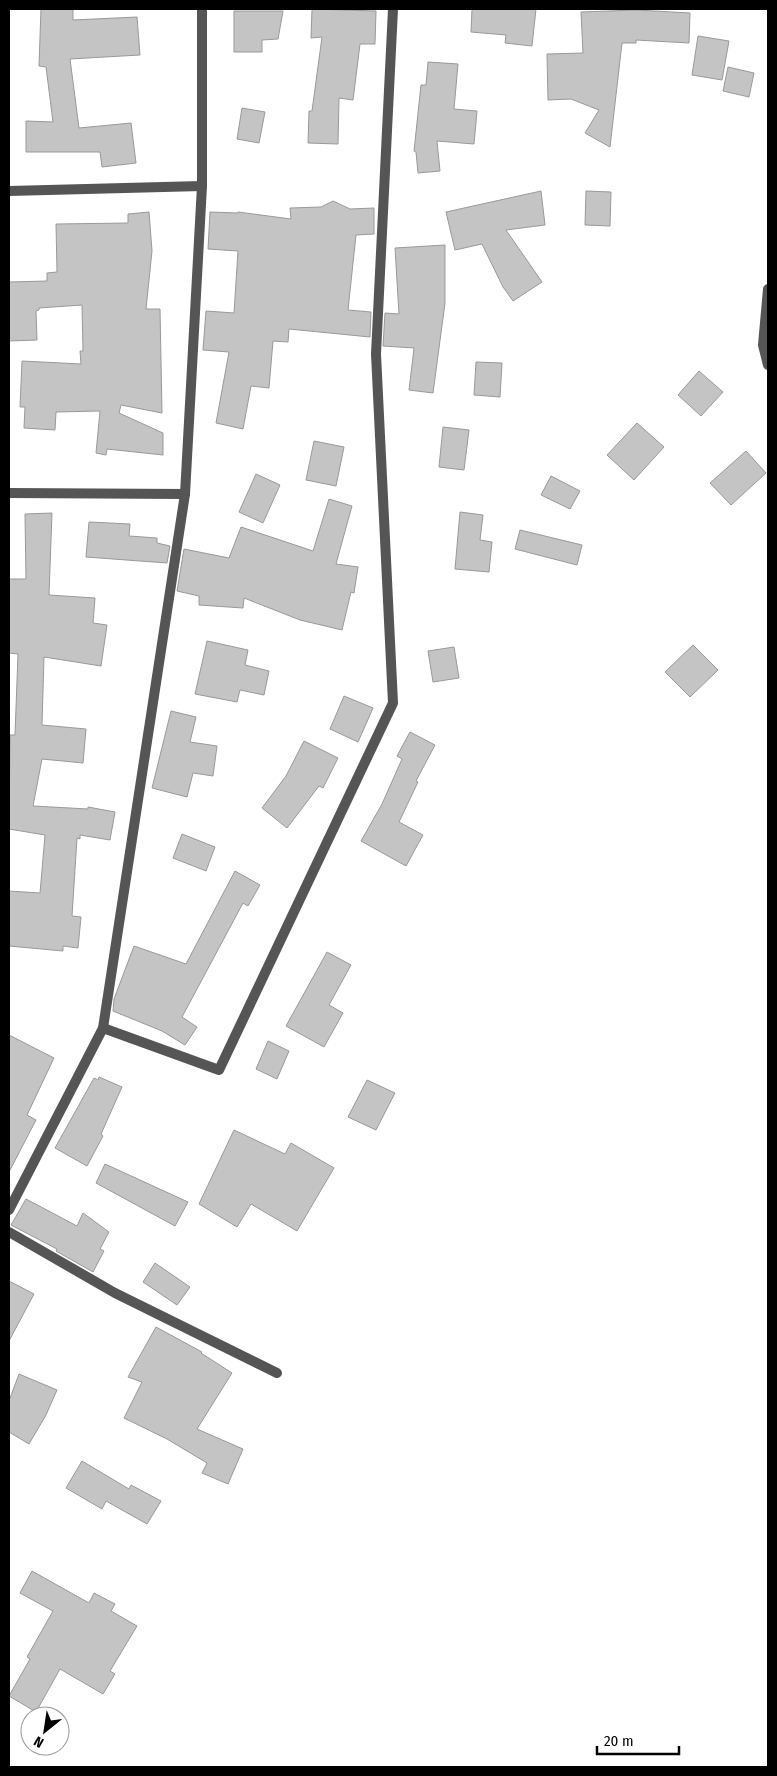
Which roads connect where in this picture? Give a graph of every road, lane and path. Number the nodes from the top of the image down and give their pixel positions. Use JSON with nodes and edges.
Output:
{"nodes":[{"id":1,"x":202,"y":9,"type":"edge"},
{"id":2,"x":393,"y":9,"type":"edge"},
{"id":3,"x":202,"y":186,"type":"junction"},
{"id":4,"x":9,"y":191,"type":"edge"},
{"id":5,"x":768,"y":289,"type":"edge"},
{"id":6,"x":768,"y":365,"type":"edge"},
{"id":7,"x":9,"y":493,"type":"edge"},
{"id":8,"x":185,"y":494,"type":"junction"},
{"id":9,"x":103,"y":1028,"type":"junction"},
{"id":10,"x":9,"y":1210,"type":"edge"},
{"id":11,"x":9,"y":1232,"type":"edge"},
{"id":12,"x":278,"y":1373,"type":"dead end"}],
"edges":[{"from":1,"to":3,"type":"street"},
{"from":2,"to":9,"type":"street"},
{"from":3,"to":4,"type":"street"},
{"from":3,"to":8,"type":"street"},
{"from":5,"to":6,"type":"street"},
{"from":7,"to":8,"type":"street"},
{"from":8,"to":9,"type":"street"},
{"from":9,"to":10,"type":"street"},
{"from":11,"to":12,"type":"street"}]}
